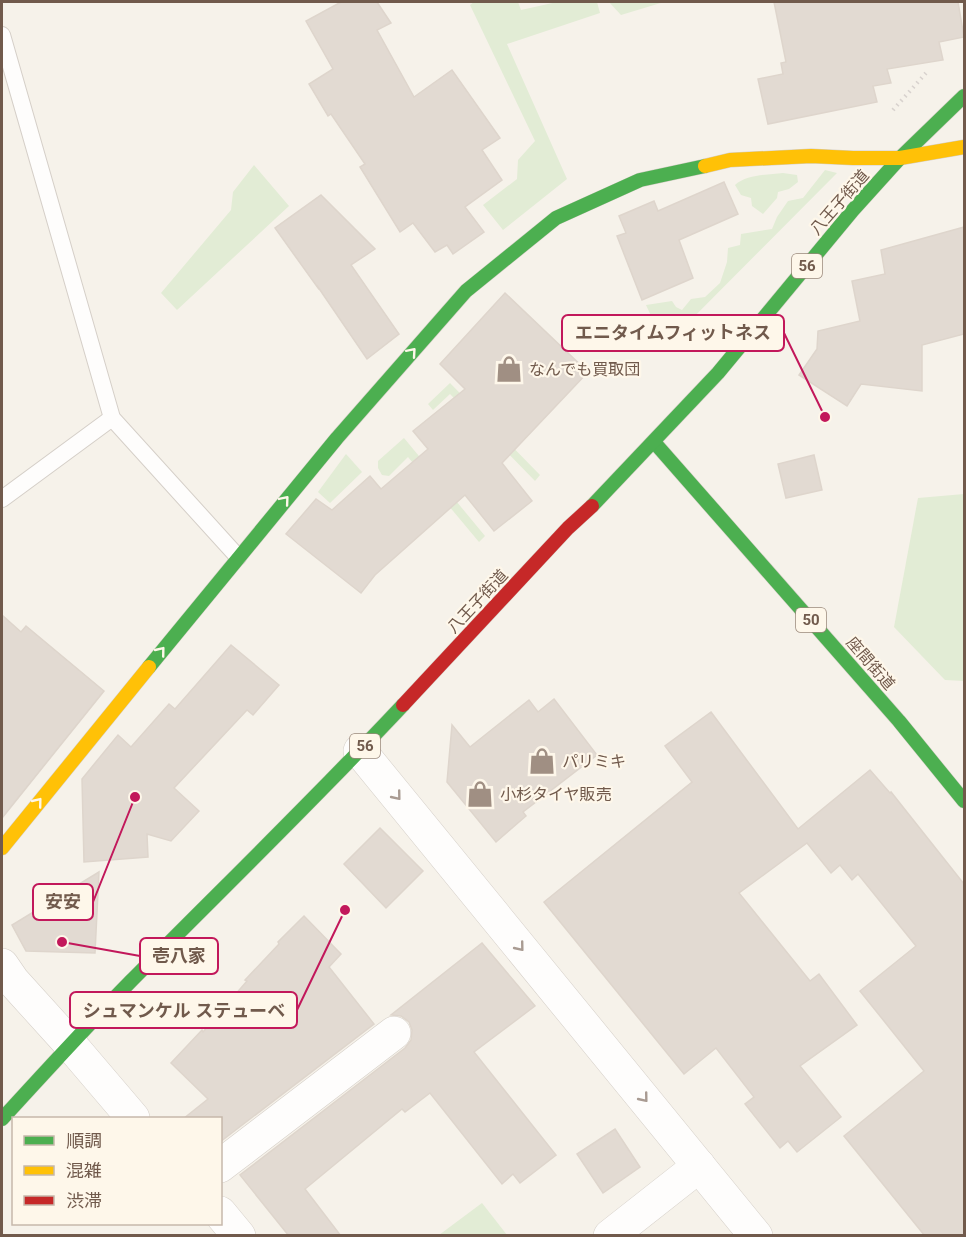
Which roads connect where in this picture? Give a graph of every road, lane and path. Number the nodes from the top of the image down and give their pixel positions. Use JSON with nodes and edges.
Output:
{"nodes":[{"id":1,"x":2,"y":35,"type":"edge"},
{"id":2,"x":926,"y":73,"type":"dead end"},
{"id":3,"x":964,"y":96,"type":"edge"},
{"id":4,"x":890,"y":113,"type":"dead end"},
{"id":5,"x":964,"y":147,"type":"edge"},
{"id":6,"x":900,"y":158,"type":"junction"},
{"id":7,"x":112,"y":418,"type":"junction"},
{"id":8,"x":654,"y":442,"type":"junction"},
{"id":9,"x":2,"y":499,"type":"edge"},
{"id":10,"x":238,"y":557,"type":"junction"},
{"id":11,"x":360,"y":751,"type":"junction"},
{"id":12,"x":964,"y":801,"type":"edge"},
{"id":13,"x":2,"y":848,"type":"edge"},
{"id":14,"x":2,"y":965,"type":"edge"},
{"id":15,"x":394,"y":1034,"type":"dead end"},
{"id":16,"x":70,"y":1044,"type":"junction"},
{"id":17,"x":131,"y":1117,"type":"edge"},
{"id":18,"x":2,"y":1119,"type":"edge"},
{"id":19,"x":222,"y":1164,"type":"edge"},
{"id":20,"x":699,"y":1166,"type":"junction"},
{"id":21,"x":222,"y":1215,"type":"edge"},
{"id":22,"x":239,"y":1236,"type":"edge"},
{"id":23,"x":610,"y":1236,"type":"edge"},
{"id":24,"x":756,"y":1236,"type":"edge"}],
"edges":[{"from":1,"to":7,"type":"lane"},
{"from":2,"to":4,"type":"path"},
{"from":3,"to":6,"type":"main road","name":"八王子街道","number":"56"},
{"from":5,"to":6,"type":"main road"},
{"from":6,"to":8,"type":"main road","name":"八王子街道","number":"56"},
{"from":10,"to":6,"type":"main road","one_way":true},
{"from":7,"to":9,"type":"lane"},
{"from":7,"to":10,"type":"lane"},
{"from":8,"to":11,"type":"main road","name":"八王子街道","number":"56"},
{"from":8,"to":12,"type":"main road","name":"座間街道","number":"50"},
{"from":13,"to":10,"type":"main road","one_way":true},
{"from":11,"to":16,"type":"main road","name":"八王子街道","number":"56"},
{"from":11,"to":20,"type":"street","one_way":true},
{"from":14,"to":16,"type":"street"},
{"from":15,"to":19,"type":"street"},
{"from":16,"to":17,"type":"street"},
{"from":16,"to":18,"type":"main road","name":"八王子街道","number":"56"},
{"from":20,"to":23,"type":"street"},
{"from":20,"to":24,"type":"street"},
{"from":21,"to":22,"type":"street"}]}
